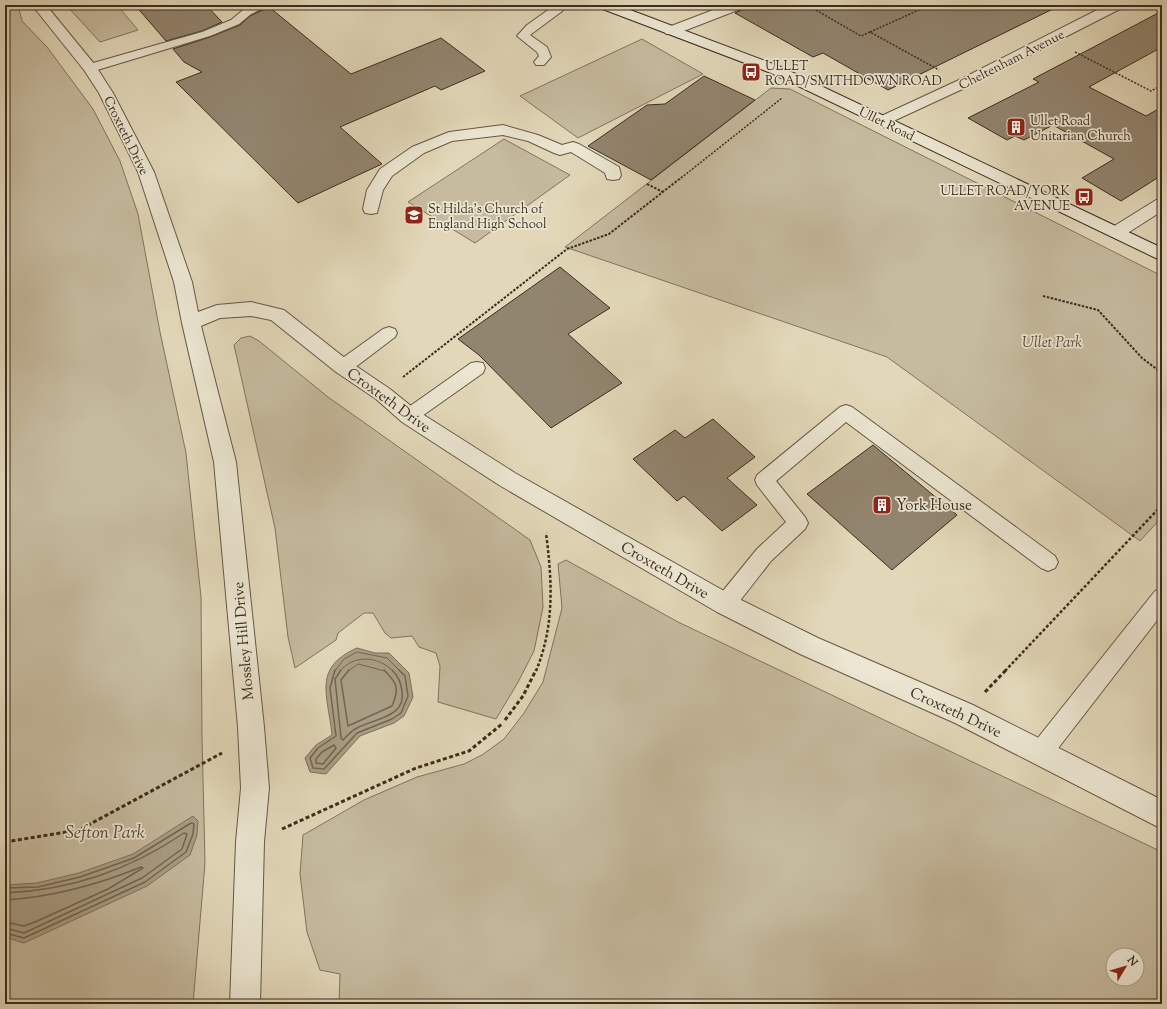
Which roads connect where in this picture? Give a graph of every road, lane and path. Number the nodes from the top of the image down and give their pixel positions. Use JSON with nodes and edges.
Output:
{"nodes":[{"id":1,"x":39,"y":5,"type":"edge"},
{"id":2,"x":264,"y":5,"type":"edge"},
{"id":3,"x":562,"y":5,"type":"edge"},
{"id":4,"x":605,"y":5,"type":"edge"},
{"id":5,"x":738,"y":5,"type":"edge"},
{"id":6,"x":807,"y":5,"type":"edge"},
{"id":7,"x":930,"y":5,"type":"edge"},
{"id":8,"x":1117,"y":5,"type":"edge"},
{"id":9,"x":671,"y":30,"type":"junction"},
{"id":10,"x":870,"y":32,"type":"junction"},
{"id":11,"x":1049,"y":39,"type":"junction"},
{"id":12,"x":540,"y":62,"type":"dead end"},
{"id":13,"x":90,"y":68,"type":"junction"},
{"id":14,"x":802,"y":82,"type":"junction"},
{"id":15,"x":964,"y":83,"type":"junction"},
{"id":16,"x":1162,"y":85,"type":"edge"},
{"id":17,"x":882,"y":121,"type":"junction"},
{"id":18,"x":613,"y":175,"type":"dead end"},
{"id":19,"x":647,"y":184,"type":"dead end"},
{"id":20,"x":663,"y":192,"type":"junction"},
{"id":21,"x":1162,"y":204,"type":"edge"},
{"id":22,"x":371,"y":209,"type":"dead end"},
{"id":23,"x":1117,"y":232,"type":"junction"},
{"id":24,"x":1162,"y":255,"type":"edge"},
{"id":25,"x":183,"y":282,"type":"joint"},
{"id":26,"x":1043,"y":296,"type":"dead end"},
{"id":27,"x":191,"y":323,"type":"junction"},
{"id":28,"x":389,"y":333,"type":"dead end"},
{"id":29,"x":343,"y":367,"type":"junction"},
{"id":30,"x":478,"y":368,"type":"dead end"},
{"id":31,"x":1162,"y":373,"type":"edge"},
{"id":32,"x":383,"y":394,"type":"junction"},
{"id":33,"x":409,"y":416,"type":"junction"},
{"id":34,"x":542,"y":499,"type":"junction"},
{"id":35,"x":1162,"y":505,"type":"edge"},
{"id":36,"x":1048,"y":562,"type":"dead end"},
{"id":37,"x":1162,"y":598,"type":"edge"},
{"id":38,"x":725,"y":604,"type":"junction"},
{"id":39,"x":964,"y":714,"type":"junction"},
{"id":40,"x":505,"y":720,"type":"dead end"},
{"id":41,"x":502,"y":724,"type":"dead end"},
{"id":42,"x":251,"y":728,"type":"junction"},
{"id":43,"x":1041,"y":752,"type":"junction"},
{"id":44,"x":1162,"y":815,"type":"edge"},
{"id":45,"x":5,"y":842,"type":"edge"},
{"id":46,"x":250,"y":842,"type":"junction"},
{"id":47,"x":245,"y":1004,"type":"edge"}],
"edges":[{"from":1,"to":13,"type":"street","name":"Croxteth Drive"},
{"from":2,"to":13,"type":"lane"},
{"from":3,"to":12,"type":"lane"},
{"from":4,"to":9,"type":"street","name":"Ullet Road"},
{"from":5,"to":9,"type":"street"},
{"from":6,"to":10,"type":"path"},
{"from":7,"to":10,"type":"path"},
{"from":8,"to":11,"type":"street","name":"Cheltenham Avenue"},
{"from":9,"to":14,"type":"street","name":"Ullet Road"},
{"from":10,"to":15,"type":"path"},
{"from":11,"to":15,"type":"street","name":"Cheltenham Avenue"},
{"from":11,"to":16,"type":"path"},
{"from":13,"to":25,"type":"street","name":"Croxteth Drive"},
{"from":14,"to":17,"type":"street","name":"Ullet Road"},
{"from":14,"to":20,"type":"path"},
{"from":15,"to":17,"type":"street","name":"Cheltenham Avenue"},
{"from":17,"to":23,"type":"street","name":"Ullet Road"},
{"from":18,"to":22,"type":"street"},
{"from":19,"to":20,"type":"path"},
{"from":20,"to":32,"type":"path"},
{"from":21,"to":23,"type":"street"},
{"from":23,"to":24,"type":"street","name":"Ullet Road"},
{"from":25,"to":27,"type":"street","name":"Mossley Hill Drive"},
{"from":26,"to":31,"type":"path"},
{"from":27,"to":29,"type":"street","name":"Croxteth Drive"},
{"from":27,"to":42,"type":"street","name":"Mossley Hill Drive"},
{"from":28,"to":29,"type":"lane"},
{"from":29,"to":32,"type":"street","name":"Croxteth Drive"},
{"from":30,"to":33,"type":"lane"},
{"from":32,"to":33,"type":"street","name":"Croxteth Drive"},
{"from":33,"to":34,"type":"street","name":"Croxteth Drive"},
{"from":34,"to":38,"type":"street","name":"Croxteth Drive"},
{"from":34,"to":40,"type":"path"},
{"from":35,"to":39,"type":"path"},
{"from":36,"to":38,"type":"lane"},
{"from":37,"to":43,"type":"lane"},
{"from":38,"to":39,"type":"street","name":"Croxteth Drive"},
{"from":39,"to":43,"type":"street","name":"Croxteth Drive"},
{"from":41,"to":46,"type":"path"},
{"from":42,"to":45,"type":"path"},
{"from":42,"to":46,"type":"street","name":"Mossley Hill Drive"},
{"from":43,"to":44,"type":"street","name":"Croxteth Drive"},
{"from":46,"to":47,"type":"street","name":"Mossley Hill Drive"}]}
